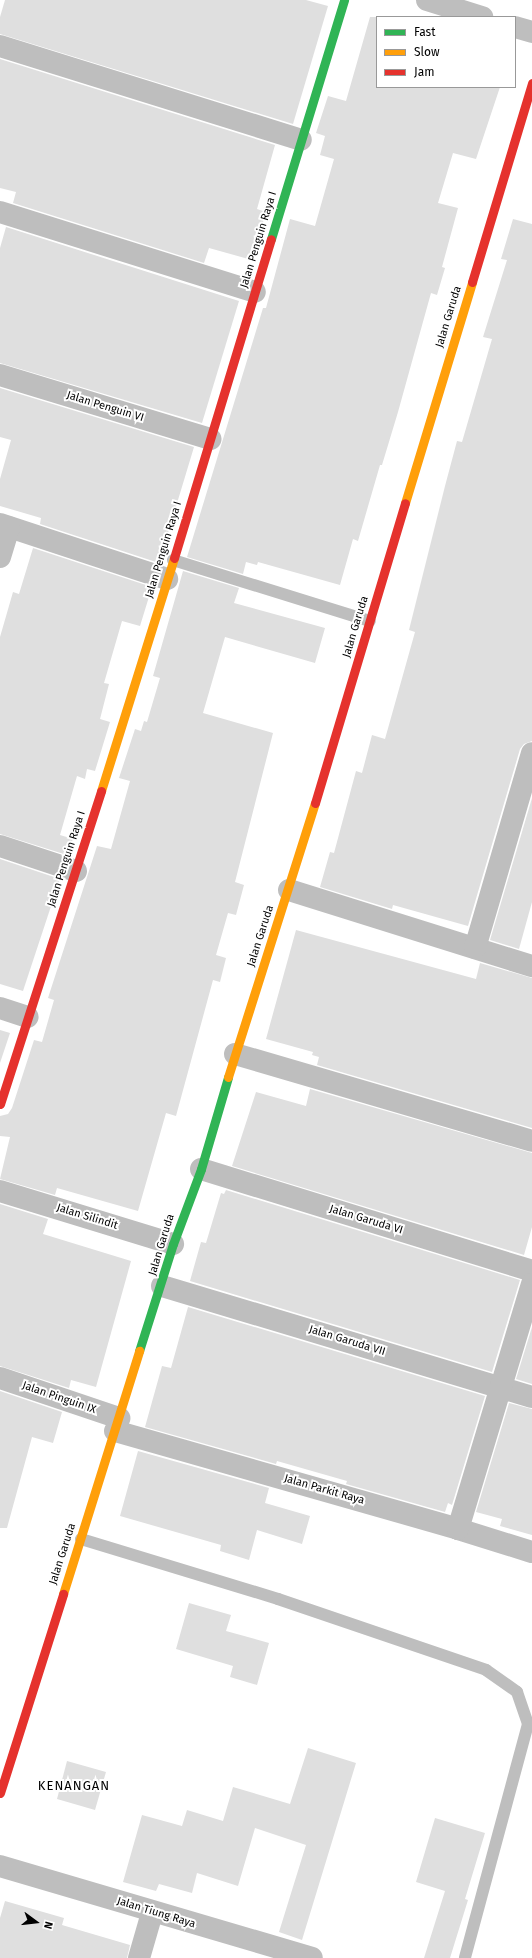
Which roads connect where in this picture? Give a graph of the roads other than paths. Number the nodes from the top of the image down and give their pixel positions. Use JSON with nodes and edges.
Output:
{"nodes":[{"id":1,"x":344,"y":0,"type":"edge"},
{"id":2,"x":427,"y":0,"type":"edge"},
{"id":3,"x":479,"y":16,"type":"edge"},
{"id":4,"x":516,"y":27,"type":"edge"},
{"id":5,"x":532,"y":32,"type":"edge"},
{"id":6,"x":0,"y":46,"type":"edge"},
{"id":7,"x":532,"y":83,"type":"edge"},
{"id":8,"x":302,"y":140,"type":"junction"},
{"id":9,"x":0,"y":212,"type":"edge"},
{"id":10,"x":255,"y":292,"type":"junction"},
{"id":11,"x":0,"y":375,"type":"edge"},
{"id":12,"x":210,"y":439,"type":"junction"},
{"id":13,"x":4,"y":526,"type":"edge"},
{"id":14,"x":0,"y":557,"type":"edge"},
{"id":15,"x":170,"y":570,"type":"junction"},
{"id":16,"x":370,"y":621,"type":"junction"},
{"id":17,"x":532,"y":753,"type":"edge"},
{"id":18,"x":525,"y":801,"type":"edge"},
{"id":19,"x":0,"y":846,"type":"edge"},
{"id":20,"x":76,"y":871,"type":"junction"},
{"id":21,"x":289,"y":890,"type":"junction"},
{"id":22,"x":474,"y":948,"type":"junction"},
{"id":23,"x":532,"y":966,"type":"edge"},
{"id":24,"x":0,"y":1008,"type":"edge"},
{"id":25,"x":28,"y":1017,"type":"junction"},
{"id":26,"x":235,"y":1054,"type":"junction"},
{"id":27,"x":0,"y":1104,"type":"edge"},
{"id":28,"x":532,"y":1141,"type":"edge"},
{"id":29,"x":201,"y":1169,"type":"junction"},
{"id":30,"x":0,"y":1191,"type":"edge"},
{"id":31,"x":173,"y":1244,"type":"junction"},
{"id":32,"x":532,"y":1271,"type":"edge"},
{"id":33,"x":532,"y":1284,"type":"edge"},
{"id":34,"x":162,"y":1286,"type":"junction"},
{"id":35,"x":0,"y":1378,"type":"edge"},
{"id":36,"x":502,"y":1387,"type":"junction"},
{"id":37,"x":532,"y":1397,"type":"edge"},
{"id":38,"x":117,"y":1424,"type":"junction"},
{"id":39,"x":458,"y":1528,"type":"junction"},
{"id":40,"x":80,"y":1539,"type":"junction"},
{"id":41,"x":532,"y":1552,"type":"edge"},
{"id":42,"x":0,"y":1793,"type":"edge"},
{"id":43,"x":0,"y":1866,"type":"edge"},
{"id":44,"x":152,"y":1912,"type":"junction"},
{"id":45,"x":139,"y":1958,"type":"edge"},
{"id":46,"x":312,"y":1958,"type":"edge"},
{"id":47,"x":465,"y":1958,"type":"edge"}],
"edges":[{"from":1,"to":8,"type":"street","name":"Jalan Penguin Raya I"},
{"from":2,"to":3,"type":"street"},
{"from":4,"to":5,"type":"street"},
{"from":6,"to":8,"type":"street"},
{"from":7,"to":16,"type":"street","name":"Jalan Garuda"},
{"from":8,"to":10,"type":"street","name":"Jalan Penguin Raya I"},
{"from":9,"to":10,"type":"street"},
{"from":10,"to":12,"type":"street","name":"Jalan Penguin Raya I"},
{"from":11,"to":12,"type":"street","name":"Jalan Penguin VI"},
{"from":12,"to":15,"type":"street","name":"Jalan Penguin Raya I"},
{"from":13,"to":14,"type":"street"},
{"from":13,"to":15,"type":"street"},
{"from":15,"to":16,"type":"lane"},
{"from":15,"to":20,"type":"street","name":"Jalan Penguin Raya I"},
{"from":16,"to":21,"type":"street","name":"Jalan Garuda"},
{"from":17,"to":18,"type":"street"},
{"from":18,"to":22,"type":"street"},
{"from":19,"to":20,"type":"street"},
{"from":20,"to":25,"type":"street","name":"Jalan Penguin Raya I"},
{"from":21,"to":22,"type":"street"},
{"from":21,"to":26,"type":"street","name":"Jalan Garuda"},
{"from":22,"to":23,"type":"street"},
{"from":24,"to":25,"type":"street"},
{"from":25,"to":27,"type":"street","name":"Jalan Penguin Raya I"},
{"from":26,"to":28,"type":"street"},
{"from":26,"to":29,"type":"street","name":"Jalan Garuda"},
{"from":29,"to":31,"type":"street","name":"Jalan Garuda"},
{"from":29,"to":32,"type":"street","name":"Jalan Garuda VI"},
{"from":30,"to":31,"type":"street","name":"Jalan Silindit"},
{"from":31,"to":34,"type":"street","name":"Jalan Garuda"},
{"from":33,"to":36,"type":"street"},
{"from":34,"to":36,"type":"street","name":"Jalan Garuda VII"},
{"from":34,"to":38,"type":"street","name":"Jalan Garuda"},
{"from":35,"to":38,"type":"street","name":"Jalan Pinguin IX"},
{"from":36,"to":37,"type":"street","name":"Jalan Garuda VII"},
{"from":36,"to":39,"type":"street"},
{"from":38,"to":39,"type":"street","name":"Jalan Parkit Raya"},
{"from":38,"to":40,"type":"street","name":"Jalan Garuda"},
{"from":39,"to":41,"type":"street","name":"Jalan Parkit Raya"},
{"from":40,"to":42,"type":"street","name":"Jalan Garuda"},
{"from":40,"to":47,"type":"lane"},
{"from":43,"to":44,"type":"street","name":"Jalan Tiung Raya"},
{"from":44,"to":45,"type":"street"},
{"from":44,"to":46,"type":"street","name":"Jalan Tiung Raya"}]}
